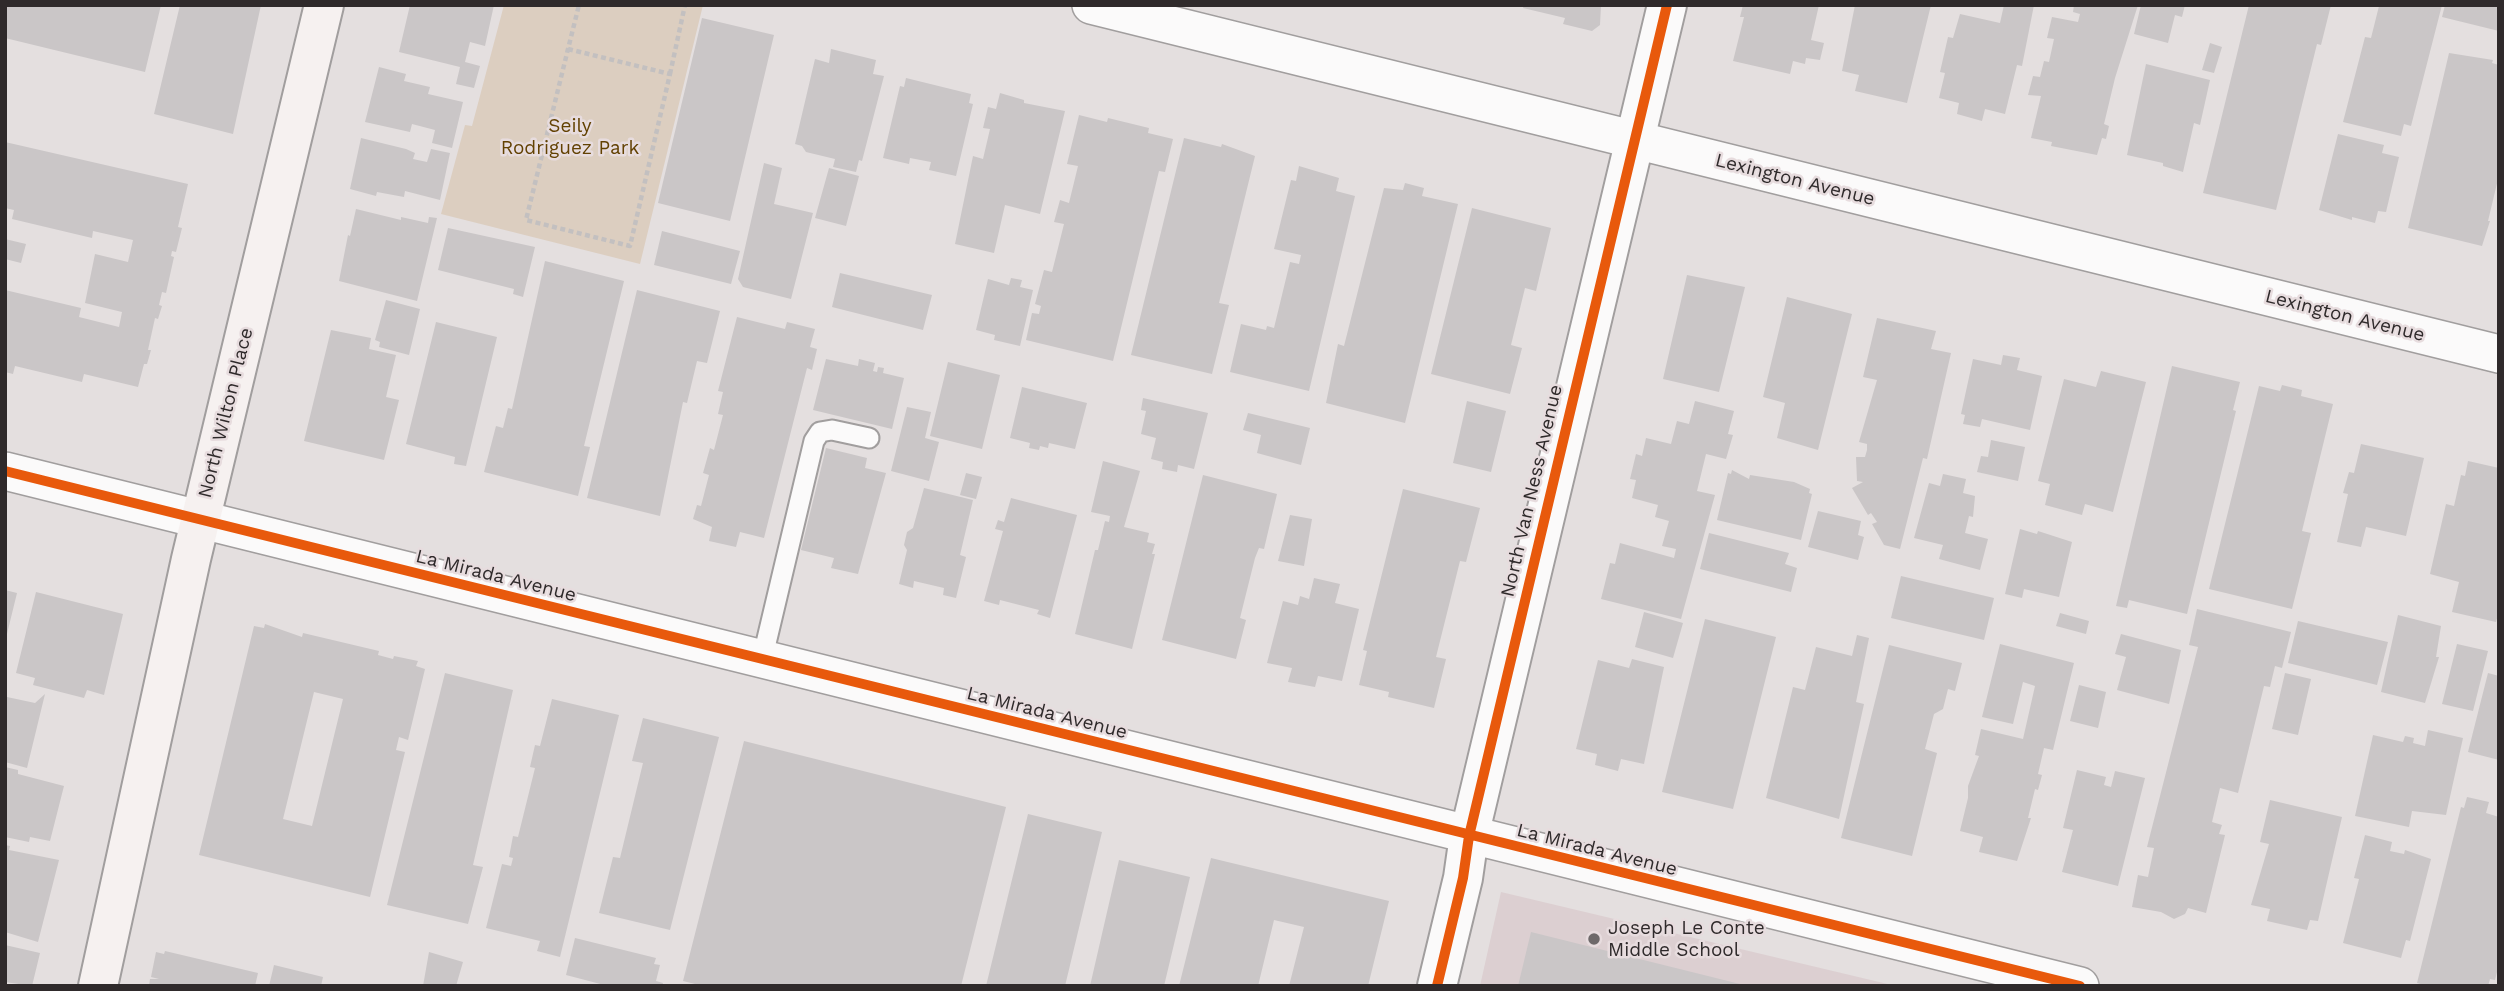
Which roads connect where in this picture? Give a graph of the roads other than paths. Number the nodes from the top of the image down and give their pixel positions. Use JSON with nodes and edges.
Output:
{"nodes":[{"id":1,"x":324,"y":5,"type":"edge"},
{"id":2,"x":1091,"y":5,"type":"edge"},
{"id":3,"x":1667,"y":5,"type":"edge"},
{"id":4,"x":1633,"y":139,"type":"junction"},
{"id":5,"x":2499,"y":354,"type":"edge"},
{"id":6,"x":869,"y":438,"type":"dead end"},
{"id":7,"x":5,"y":471,"type":"edge"},
{"id":8,"x":200,"y":520,"type":"junction"},
{"id":9,"x":762,"y":660,"type":"junction"},
{"id":10,"x":1469,"y":836,"type":"junction"},
{"id":11,"x":98,"y":986,"type":"edge"},
{"id":12,"x":1437,"y":986,"type":"edge"},
{"id":13,"x":2080,"y":986,"type":"edge"}],
"edges":[{"from":1,"to":8,"type":"main road","name":"North Wilton Place"},
{"from":2,"to":4,"type":"street","name":"Lexington Avenue"},
{"from":3,"to":4,"type":"street","name":"North Van Ness Avenue"},
{"from":4,"to":5,"type":"street","name":"Lexington Avenue"},
{"from":4,"to":10,"type":"street","name":"North Van Ness Avenue"},
{"from":6,"to":9,"type":"lane"},
{"from":7,"to":8,"type":"street","name":"La Mirada Avenue"},
{"from":8,"to":9,"type":"street","name":"La Mirada Avenue"},
{"from":8,"to":11,"type":"main road","name":"North Wilton Place"},
{"from":9,"to":10,"type":"street","name":"La Mirada Avenue"},
{"from":10,"to":12,"type":"street","name":"North Van Ness Avenue"},
{"from":10,"to":13,"type":"street","name":"La Mirada Avenue"}]}
